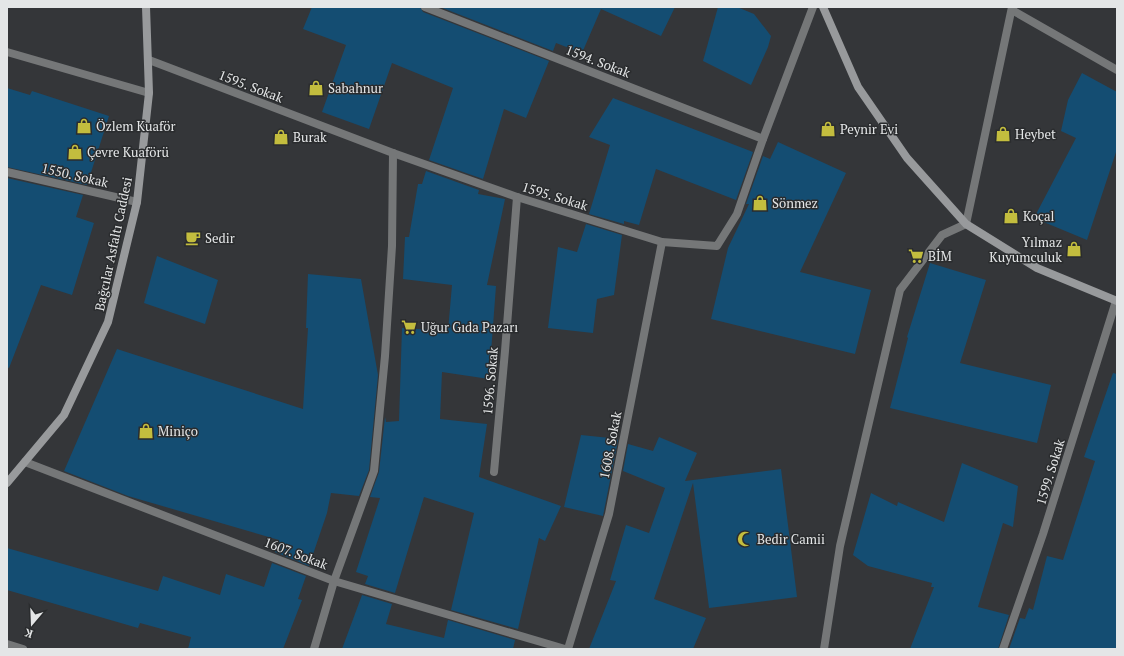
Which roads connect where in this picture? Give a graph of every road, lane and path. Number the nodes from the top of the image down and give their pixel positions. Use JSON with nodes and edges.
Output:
{"nodes":[{"id":1,"x":146,"y":7,"type":"edge"},
{"id":2,"x":425,"y":7,"type":"edge"},
{"id":3,"x":813,"y":7,"type":"edge"},
{"id":4,"x":823,"y":7,"type":"edge"},
{"id":5,"x":1012,"y":8,"type":"edge"},
{"id":6,"x":7,"y":52,"type":"edge"},
{"id":7,"x":149,"y":60,"type":"junction"},
{"id":8,"x":1117,"y":70,"type":"edge"},
{"id":9,"x":149,"y":93,"type":"junction"},
{"id":10,"x":763,"y":139,"type":"junction"},
{"id":11,"x":393,"y":153,"type":"junction"},
{"id":12,"x":7,"y":172,"type":"edge"},
{"id":13,"x":517,"y":197,"type":"junction"},
{"id":14,"x":137,"y":202,"type":"junction"},
{"id":15,"x":966,"y":224,"type":"junction"},
{"id":16,"x":662,"y":242,"type":"junction"},
{"id":17,"x":1116,"y":301,"type":"edge"},
{"id":18,"x":25,"y":462,"type":"junction"},
{"id":19,"x":494,"y":472,"type":"dead end"},
{"id":20,"x":7,"y":473,"type":"edge"},
{"id":21,"x":7,"y":483,"type":"edge"},
{"id":22,"x":334,"y":581,"type":"junction"},
{"id":23,"x":7,"y":644,"type":"edge"},
{"id":24,"x":23,"y":649,"type":"edge"},
{"id":25,"x":314,"y":649,"type":"edge"},
{"id":26,"x":566,"y":649,"type":"edge"},
{"id":27,"x":824,"y":649,"type":"edge"},
{"id":28,"x":1003,"y":649,"type":"edge"}],
"edges":[{"from":1,"to":7,"type":"main road","name":"Bağcılar Asfaltı Caddesi"},
{"from":2,"to":10,"type":"street","name":"1594. Sokak"},
{"from":3,"to":10,"type":"street","name":"1595. Sokak"},
{"from":4,"to":15,"type":"main road"},
{"from":5,"to":8,"type":"street"},
{"from":5,"to":15,"type":"street"},
{"from":6,"to":9,"type":"street"},
{"from":7,"to":9,"type":"main road","name":"Bağcılar Asfaltı Caddesi"},
{"from":7,"to":11,"type":"street","name":"1595. Sokak"},
{"from":9,"to":14,"type":"main road","name":"Bağcılar Asfaltı Caddesi"},
{"from":10,"to":16,"type":"street","name":"1595. Sokak"},
{"from":11,"to":13,"type":"street","name":"1595. Sokak"},
{"from":11,"to":22,"type":"street"},
{"from":12,"to":14,"type":"street","name":"1550. Sokak"},
{"from":13,"to":16,"type":"street","name":"1595. Sokak"},
{"from":13,"to":19,"type":"street","name":"1596. Sokak"},
{"from":14,"to":18,"type":"main road","name":"Bağcılar Asfaltı Caddesi"},
{"from":15,"to":17,"type":"main road"},
{"from":15,"to":27,"type":"street"},
{"from":16,"to":26,"type":"street","name":"1608. Sokak"},
{"from":17,"to":28,"type":"street","name":"1599. Sokak"},
{"from":18,"to":20,"type":"main road"},
{"from":18,"to":21,"type":"main road","name":"Bağcılar Asfaltı Caddesi"},
{"from":18,"to":22,"type":"street","name":"1607. Sokak"},
{"from":22,"to":25,"type":"street"},
{"from":22,"to":26,"type":"street","name":"1607. Sokak"},
{"from":23,"to":24,"type":"street"}]}
